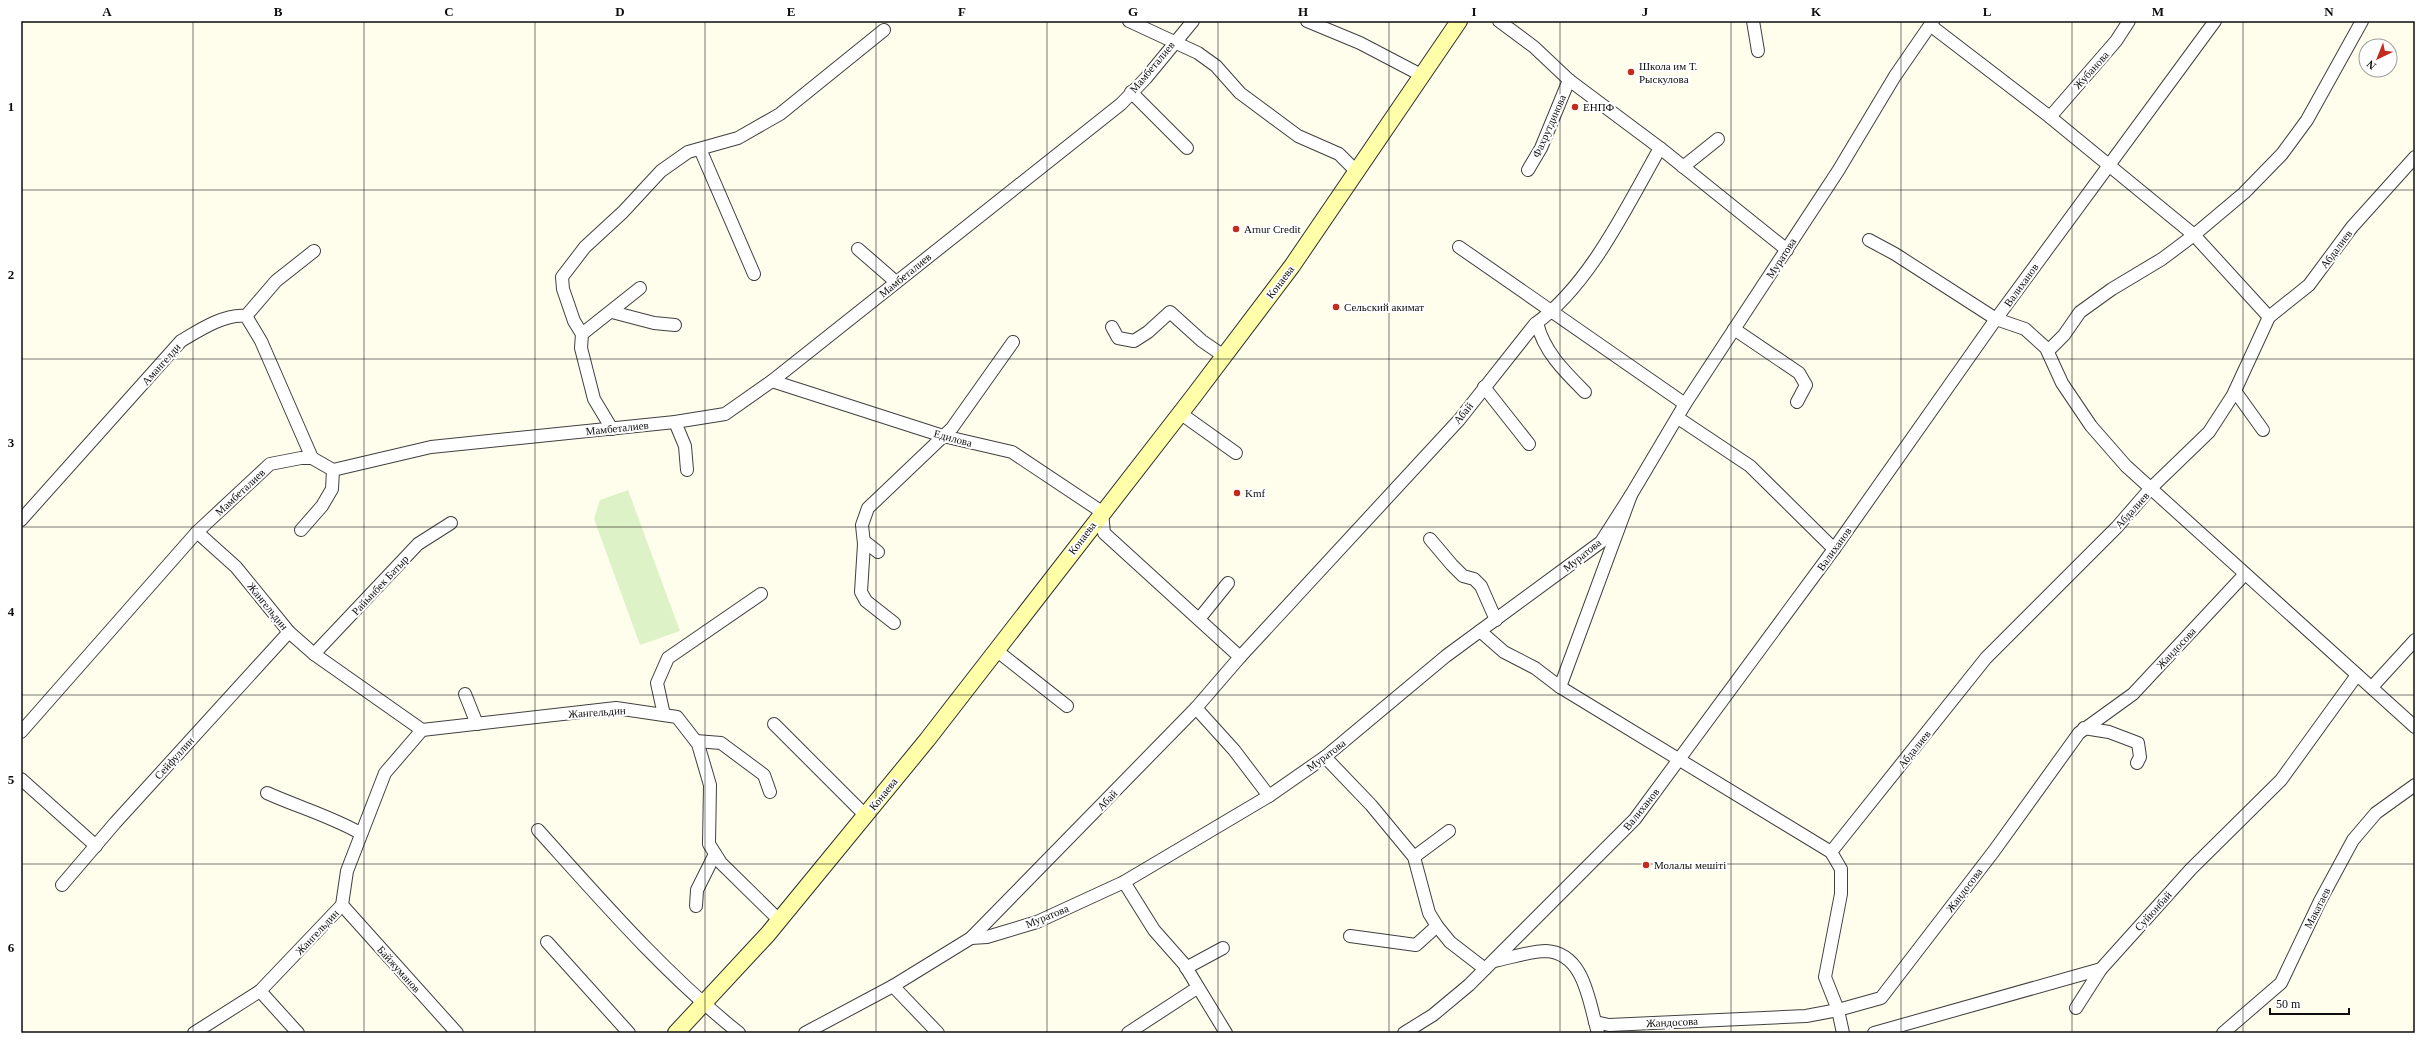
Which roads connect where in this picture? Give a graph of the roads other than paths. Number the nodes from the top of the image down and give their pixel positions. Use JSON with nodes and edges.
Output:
{"nodes":[{"id":1,"x":1129,"y":21,"type":"edge"},
{"id":2,"x":1193,"y":21,"type":"edge"},
{"id":3,"x":1307,"y":21,"type":"edge"},
{"id":4,"x":1459,"y":21,"type":"edge"},
{"id":5,"x":1499,"y":21,"type":"edge"},
{"id":6,"x":1753,"y":21,"type":"edge"},
{"id":7,"x":2129,"y":21,"type":"edge"},
{"id":8,"x":2215,"y":21,"type":"edge"},
{"id":9,"x":2362,"y":21,"type":"edge"},
{"id":10,"x":1931,"y":23,"type":"edge"},
{"id":11,"x":884,"y":30,"type":"dead end"},
{"id":12,"x":1173,"y":42,"type":"junction"},
{"id":13,"x":1758,"y":51,"type":"dead end"},
{"id":14,"x":1423,"y":76,"type":"junction"},
{"id":15,"x":1569,"y":80,"type":"junction"},
{"id":16,"x":1131,"y":92,"type":"junction"},
{"id":17,"x":2050,"y":117,"type":"junction"},
{"id":18,"x":1718,"y":139,"type":"dead end"},
{"id":19,"x":700,"y":148,"type":"junction"},
{"id":20,"x":1187,"y":148,"type":"dead end"},
{"id":21,"x":1660,"y":148,"type":"junction"},
{"id":22,"x":2415,"y":158,"type":"edge"},
{"id":23,"x":2108,"y":166,"type":"junction"},
{"id":24,"x":1683,"y":167,"type":"junction"},
{"id":25,"x":1528,"y":170,"type":"dead end"},
{"id":26,"x":1357,"y":172,"type":"junction"},
{"id":27,"x":2194,"y":235,"type":"junction"},
{"id":28,"x":1869,"y":240,"type":"dead end"},
{"id":29,"x":1458,"y":247,"type":"dead end"},
{"id":30,"x":858,"y":249,"type":"dead end"},
{"id":31,"x":1787,"y":250,"type":"junction"},
{"id":32,"x":314,"y":252,"type":"dead end"},
{"id":33,"x":754,"y":274,"type":"dead end"},
{"id":34,"x":896,"y":282,"type":"junction"},
{"id":35,"x":640,"y":288,"type":"dead end"},
{"id":36,"x":612,"y":312,"type":"junction"},
{"id":37,"x":1551,"y":312,"type":"junction"},
{"id":38,"x":246,"y":316,"type":"junction"},
{"id":39,"x":2269,"y":317,"type":"junction"},
{"id":40,"x":1996,"y":319,"type":"junction"},
{"id":41,"x":1537,"y":322,"type":"junction"},
{"id":42,"x":675,"y":325,"type":"dead end"},
{"id":43,"x":1112,"y":327,"type":"dead end"},
{"id":44,"x":1734,"y":329,"type":"junction"},
{"id":45,"x":582,"y":334,"type":"junction"},
{"id":46,"x":1013,"y":342,"type":"dead end"},
{"id":47,"x":2048,"y":351,"type":"junction"},
{"id":48,"x":1224,"y":356,"type":"junction"},
{"id":49,"x":772,"y":381,"type":"junction"},
{"id":50,"x":1484,"y":387,"type":"junction"},
{"id":51,"x":2235,"y":391,"type":"junction"},
{"id":52,"x":1585,"y":392,"type":"dead end"},
{"id":53,"x":1797,"y":402,"type":"dead end"},
{"id":54,"x":1685,"y":404,"type":"junction"},
{"id":55,"x":1180,"y":413,"type":"junction"},
{"id":56,"x":1678,"y":418,"type":"junction"},
{"id":57,"x":676,"y":422,"type":"junction"},
{"id":58,"x":612,"y":429,"type":"junction"},
{"id":59,"x":2264,"y":430,"type":"dead end"},
{"id":60,"x":943,"y":436,"type":"junction"},
{"id":61,"x":1529,"y":444,"type":"dead end"},
{"id":62,"x":1236,"y":453,"type":"dead end"},
{"id":63,"x":312,"y":458,"type":"junction"},
{"id":64,"x":333,"y":470,"type":"junction"},
{"id":65,"x":687,"y":470,"type":"dead end"},
{"id":66,"x":2150,"y":490,"type":"junction"},
{"id":67,"x":1631,"y":495,"type":"junction"},
{"id":68,"x":1102,"y":512,"type":"junction"},
{"id":69,"x":21,"y":520,"type":"edge"},
{"id":70,"x":451,"y":523,"type":"dead end"},
{"id":71,"x":301,"y":530,"type":"dead end"},
{"id":72,"x":197,"y":532,"type":"junction"},
{"id":73,"x":1430,"y":539,"type":"dead end"},
{"id":74,"x":864,"y":541,"type":"junction"},
{"id":75,"x":1834,"y":549,"type":"junction"},
{"id":76,"x":878,"y":552,"type":"dead end"},
{"id":77,"x":2245,"y":574,"type":"junction"},
{"id":78,"x":1228,"y":583,"type":"dead end"},
{"id":79,"x":761,"y":594,"type":"dead end"},
{"id":80,"x":1198,"y":619,"type":"junction"},
{"id":81,"x":1496,"y":620,"type":"junction"},
{"id":82,"x":894,"y":623,"type":"dead end"},
{"id":83,"x":1480,"y":631,"type":"junction"},
{"id":84,"x":289,"y":632,"type":"junction"},
{"id":85,"x":2415,"y":640,"type":"edge"},
{"id":86,"x":996,"y":650,"type":"junction"},
{"id":87,"x":314,"y":654,"type":"junction"},
{"id":88,"x":1240,"y":657,"type":"junction"},
{"id":89,"x":2357,"y":675,"type":"junction"},
{"id":90,"x":1560,"y":687,"type":"junction"},
{"id":91,"x":2372,"y":687,"type":"junction"},
{"id":92,"x":465,"y":694,"type":"dead end"},
{"id":93,"x":1067,"y":706,"type":"dead end"},
{"id":94,"x":1196,"y":708,"type":"junction"},
{"id":95,"x":664,"y":715,"type":"junction"},
{"id":96,"x":477,"y":724,"type":"junction"},
{"id":97,"x":774,"y":724,"type":"dead end"},
{"id":98,"x":2415,"y":727,"type":"edge"},
{"id":99,"x":2084,"y":728,"type":"junction"},
{"id":100,"x":422,"y":730,"type":"junction"},
{"id":101,"x":21,"y":732,"type":"edge"},
{"id":102,"x":696,"y":741,"type":"junction"},
{"id":103,"x":1325,"y":757,"type":"junction"},
{"id":104,"x":1678,"y":759,"type":"junction"},
{"id":105,"x":2137,"y":763,"type":"dead end"},
{"id":106,"x":21,"y":779,"type":"edge"},
{"id":107,"x":2415,"y":785,"type":"edge"},
{"id":108,"x":770,"y":792,"type":"dead end"},
{"id":109,"x":266,"y":793,"type":"dead end"},
{"id":110,"x":1269,"y":796,"type":"junction"},
{"id":111,"x":865,"y":815,"type":"junction"},
{"id":112,"x":538,"y":830,"type":"dead end"},
{"id":113,"x":1449,"y":831,"type":"dead end"},
{"id":114,"x":360,"y":833,"type":"junction"},
{"id":115,"x":96,"y":846,"type":"junction"},
{"id":116,"x":1831,"y":852,"type":"junction"},
{"id":117,"x":715,"y":854,"type":"junction"},
{"id":118,"x":1414,"y":858,"type":"junction"},
{"id":119,"x":1124,"y":882,"type":"junction"},
{"id":120,"x":62,"y":885,"type":"dead end"},
{"id":121,"x":342,"y":905,"type":"junction"},
{"id":122,"x":696,"y":906,"type":"dead end"},
{"id":123,"x":779,"y":920,"type":"junction"},
{"id":124,"x":1437,"y":926,"type":"junction"},
{"id":125,"x":1350,"y":936,"type":"dead end"},
{"id":126,"x":971,"y":938,"type":"junction"},
{"id":127,"x":547,"y":942,"type":"dead end"},
{"id":128,"x":1223,"y":948,"type":"dead end"},
{"id":129,"x":1490,"y":965,"type":"junction"},
{"id":130,"x":1186,"y":968,"type":"junction"},
{"id":131,"x":2101,"y":969,"type":"junction"},
{"id":132,"x":893,"y":986,"type":"junction"},
{"id":133,"x":1198,"y":988,"type":"junction"},
{"id":134,"x":260,"y":991,"type":"junction"},
{"id":135,"x":703,"y":1004,"type":"junction"},
{"id":136,"x":2076,"y":1008,"type":"dead end"},
{"id":137,"x":1838,"y":1010,"type":"junction"},
{"id":138,"x":1596,"y":1028,"type":"edge"},
{"id":139,"x":194,"y":1033,"type":"edge"},
{"id":140,"x":298,"y":1033,"type":"edge"},
{"id":141,"x":457,"y":1033,"type":"edge"},
{"id":142,"x":629,"y":1033,"type":"edge"},
{"id":143,"x":676,"y":1033,"type":"edge"},
{"id":144,"x":739,"y":1033,"type":"edge"},
{"id":145,"x":805,"y":1033,"type":"edge"},
{"id":146,"x":938,"y":1033,"type":"edge"},
{"id":147,"x":1128,"y":1033,"type":"edge"},
{"id":148,"x":1226,"y":1033,"type":"edge"},
{"id":149,"x":1404,"y":1033,"type":"edge"},
{"id":150,"x":1843,"y":1033,"type":"edge"},
{"id":151,"x":1874,"y":1033,"type":"edge"},
{"id":152,"x":2223,"y":1033,"type":"edge"}],
"edges":[{"from":1,"to":12,"type":"street"},
{"from":2,"to":12,"type":"street","name":"Мамбеталиев"},
{"from":3,"to":14,"type":"street"},
{"from":4,"to":14,"type":"main road","name":"Конаева"},
{"from":5,"to":15,"type":"street"},
{"from":6,"to":13,"type":"street"},
{"from":7,"to":17,"type":"street","name":"Жубанова"},
{"from":8,"to":23,"type":"street","name":"Валиханов"},
{"from":9,"to":27,"type":"street"},
{"from":10,"to":17,"type":"street"},
{"from":10,"to":31,"type":"street","name":"Муратова"},
{"from":11,"to":19,"type":"street"},
{"from":12,"to":16,"type":"street","name":"Мамбеталиев"},
{"from":12,"to":26,"type":"street"},
{"from":14,"to":26,"type":"main road","name":"Конаева"},
{"from":15,"to":21,"type":"street"},
{"from":15,"to":25,"type":"street","name":"Фахрутдинова"},
{"from":16,"to":20,"type":"street"},
{"from":16,"to":34,"type":"street","name":"Мамбеталиев"},
{"from":17,"to":23,"type":"street"},
{"from":18,"to":24,"type":"street"},
{"from":19,"to":33,"type":"street"},
{"from":19,"to":45,"type":"street"},
{"from":21,"to":24,"type":"street"},
{"from":21,"to":37,"type":"street","name":"Абай"},
{"from":22,"to":39,"type":"street","name":"Абдалиев"},
{"from":23,"to":27,"type":"street"},
{"from":23,"to":40,"type":"street","name":"Валиханов"},
{"from":24,"to":31,"type":"street"},
{"from":26,"to":48,"type":"main road","name":"Конаева"},
{"from":27,"to":39,"type":"street"},
{"from":27,"to":47,"type":"street"},
{"from":28,"to":40,"type":"street"},
{"from":29,"to":37,"type":"street"},
{"from":30,"to":34,"type":"street"},
{"from":31,"to":44,"type":"street","name":"Муратова"},
{"from":32,"to":38,"type":"street"},
{"from":34,"to":49,"type":"street","name":"Мамбеталиев"},
{"from":35,"to":36,"type":"street"},
{"from":36,"to":42,"type":"street"},
{"from":36,"to":45,"type":"street"},
{"from":37,"to":41,"type":"street","name":"Абай"},
{"from":37,"to":54,"type":"street"},
{"from":38,"to":63,"type":"street"},
{"from":38,"to":69,"type":"street","name":"Амангелди"},
{"from":39,"to":51,"type":"street","name":"Абдалиев"},
{"from":40,"to":47,"type":"street"},
{"from":40,"to":75,"type":"street","name":"Валиханов"},
{"from":41,"to":50,"type":"street","name":"Абай"},
{"from":41,"to":52,"type":"street"},
{"from":43,"to":48,"type":"street"},
{"from":44,"to":53,"type":"street"},
{"from":44,"to":54,"type":"street","name":"Муратова"},
{"from":45,"to":58,"type":"street"},
{"from":46,"to":60,"type":"street"},
{"from":47,"to":66,"type":"street"},
{"from":48,"to":55,"type":"main road","name":"Конаева"},
{"from":49,"to":57,"type":"street","name":"Мамбеталиев"},
{"from":49,"to":60,"type":"street","name":"Едилова"},
{"from":50,"to":61,"type":"street"},
{"from":50,"to":88,"type":"street","name":"Абай"},
{"from":51,"to":59,"type":"street"},
{"from":51,"to":66,"type":"street","name":"Абдалиев"},
{"from":54,"to":56,"type":"street","name":"Муратова"},
{"from":55,"to":62,"type":"street"},
{"from":55,"to":68,"type":"main road","name":"Конаева"},
{"from":56,"to":67,"type":"street","name":"Муратова"},
{"from":56,"to":75,"type":"street"},
{"from":57,"to":58,"type":"street","name":"Мамбеталиев"},
{"from":57,"to":65,"type":"street"},
{"from":58,"to":64,"type":"street","name":"Мамбеталиев"},
{"from":60,"to":68,"type":"street","name":"Едилова"},
{"from":60,"to":74,"type":"street"},
{"from":63,"to":64,"type":"street"},
{"from":63,"to":72,"type":"street","name":"Мамбеталиев"},
{"from":64,"to":71,"type":"street"},
{"from":66,"to":77,"type":"street"},
{"from":66,"to":116,"type":"street","name":"Абдалиев"},
{"from":67,"to":81,"type":"street","name":"Муратова"},
{"from":67,"to":90,"type":"street","name":"Муратова"},
{"from":68,"to":80,"type":"street"},
{"from":68,"to":86,"type":"main road","name":"Конаева"},
{"from":70,"to":87,"type":"street","name":"Райынбек Батыр"},
{"from":72,"to":84,"type":"street","name":"Жангельдин"},
{"from":72,"to":101,"type":"street","name":"Мамбеталиев"},
{"from":73,"to":81,"type":"street"},
{"from":74,"to":76,"type":"street"},
{"from":74,"to":82,"type":"street"},
{"from":75,"to":104,"type":"street","name":"Валиханов"},
{"from":77,"to":89,"type":"street"},
{"from":77,"to":99,"type":"street","name":"Жандосова"},
{"from":78,"to":80,"type":"street"},
{"from":79,"to":95,"type":"street"},
{"from":80,"to":88,"type":"street"},
{"from":81,"to":83,"type":"street","name":"Муратова"},
{"from":83,"to":90,"type":"street"},
{"from":83,"to":103,"type":"street","name":"Муратова"},
{"from":84,"to":87,"type":"street","name":"Жангельдин"},
{"from":84,"to":115,"type":"street","name":"Сейфуллин"},
{"from":85,"to":91,"type":"street"},
{"from":86,"to":93,"type":"street"},
{"from":86,"to":111,"type":"main road","name":"Конаева"},
{"from":87,"to":100,"type":"street","name":"Жангельдин"},
{"from":88,"to":94,"type":"street","name":"Абай"},
{"from":89,"to":91,"type":"street"},
{"from":89,"to":131,"type":"street","name":"Суйюнбай"},
{"from":90,"to":104,"type":"street"},
{"from":91,"to":98,"type":"street"},
{"from":92,"to":96,"type":"street"},
{"from":94,"to":110,"type":"street"},
{"from":94,"to":126,"type":"street","name":"Абай"},
{"from":95,"to":96,"type":"street","name":"Жангельдин"},
{"from":95,"to":102,"type":"street","name":"Жангельдин"},
{"from":96,"to":100,"type":"street","name":"Жангельдин"},
{"from":97,"to":111,"type":"street"},
{"from":99,"to":105,"type":"street"},
{"from":99,"to":137,"type":"street","name":"Жандосова"},
{"from":100,"to":114,"type":"street","name":"Жангельдин"},
{"from":102,"to":108,"type":"street"},
{"from":102,"to":117,"type":"street","name":"Жангельдин"},
{"from":103,"to":110,"type":"street","name":"Муратова"},
{"from":103,"to":118,"type":"street"},
{"from":104,"to":116,"type":"street"},
{"from":104,"to":129,"type":"street","name":"Валиханов"},
{"from":106,"to":115,"type":"street"},
{"from":107,"to":152,"type":"street","name":"Макатаев"},
{"from":109,"to":114,"type":"street"},
{"from":110,"to":119,"type":"street","name":"Муратова"},
{"from":111,"to":123,"type":"main road","name":"Конаева"},
{"from":112,"to":135,"type":"street"},
{"from":113,"to":118,"type":"street"},
{"from":114,"to":121,"type":"street","name":"Жангельдин"},
{"from":115,"to":120,"type":"street","name":"Сейфуллин"},
{"from":116,"to":137,"type":"street"},
{"from":117,"to":122,"type":"street"},
{"from":117,"to":123,"type":"street","name":"Жангельдин"},
{"from":118,"to":124,"type":"street"},
{"from":119,"to":126,"type":"street","name":"Муратова"},
{"from":119,"to":130,"type":"street"},
{"from":121,"to":134,"type":"street","name":"Жангельдин"},
{"from":121,"to":141,"type":"street","name":"Байжуманов"},
{"from":123,"to":135,"type":"main road","name":"Конаева"},
{"from":124,"to":125,"type":"street"},
{"from":124,"to":129,"type":"street"},
{"from":126,"to":132,"type":"street"},
{"from":127,"to":142,"type":"street"},
{"from":128,"to":130,"type":"street"},
{"from":129,"to":138,"type":"street"},
{"from":129,"to":149,"type":"street","name":"Валиханов"},
{"from":130,"to":133,"type":"street"},
{"from":131,"to":136,"type":"street","name":"Суйюнбай"},
{"from":131,"to":151,"type":"street"},
{"from":132,"to":145,"type":"street"},
{"from":132,"to":146,"type":"street"},
{"from":133,"to":147,"type":"street"},
{"from":133,"to":148,"type":"street"},
{"from":134,"to":139,"type":"street","name":"Жангельдин"},
{"from":134,"to":140,"type":"street"},
{"from":135,"to":143,"type":"main road","name":"Конаева"},
{"from":135,"to":144,"type":"street"},
{"from":137,"to":138,"type":"street","name":"Жандосова"},
{"from":137,"to":150,"type":"street"}]}
